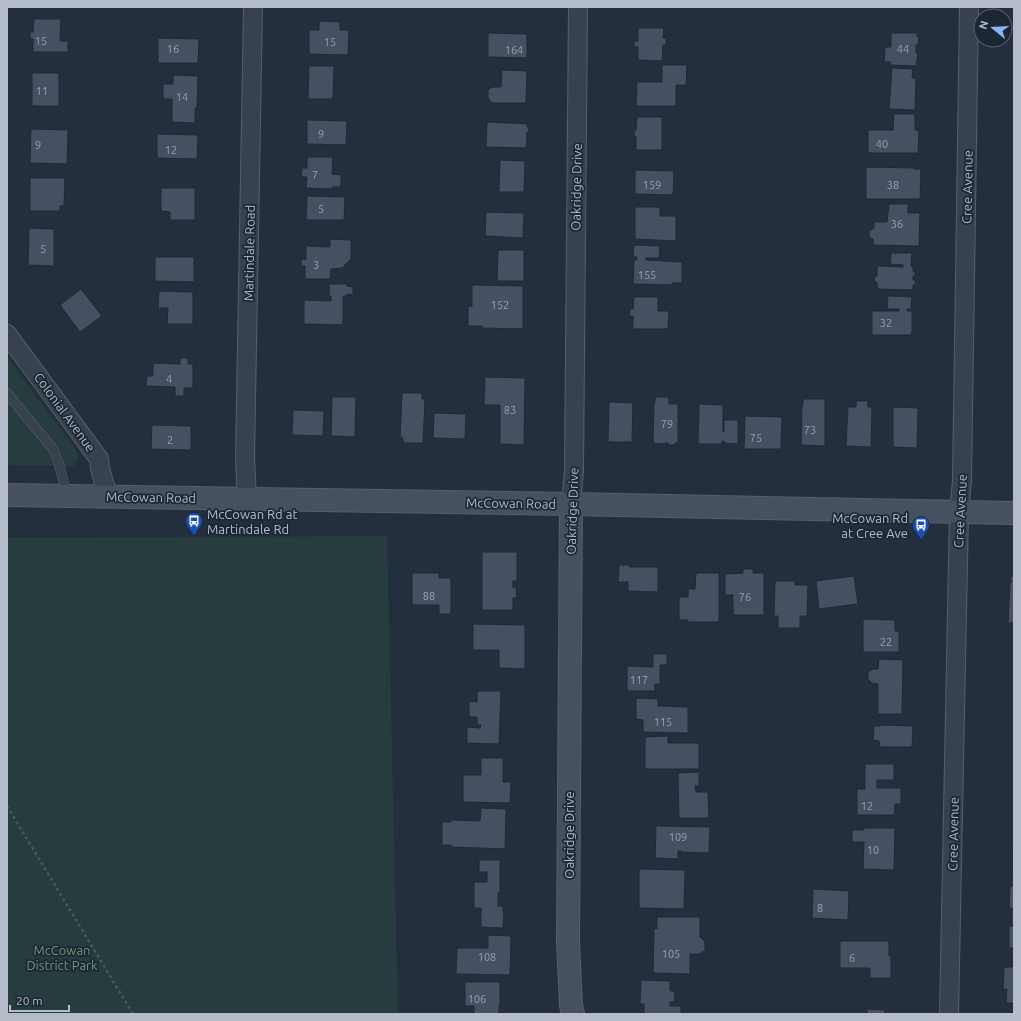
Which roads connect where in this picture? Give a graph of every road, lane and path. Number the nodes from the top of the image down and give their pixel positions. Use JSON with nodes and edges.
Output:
{"nodes":[{"id":1,"x":253,"y":7,"type":"edge"},
{"id":2,"x":578,"y":7,"type":"edge"},
{"id":3,"x":970,"y":7,"type":"edge"},
{"id":4,"x":7,"y":334,"type":"edge"},
{"id":5,"x":7,"y":393,"type":"edge"},
{"id":6,"x":7,"y":495,"type":"edge"},
{"id":7,"x":67,"y":496,"type":"junction"},
{"id":8,"x":108,"y":496,"type":"junction"},
{"id":9,"x":247,"y":499,"type":"junction"},
{"id":10,"x":571,"y":504,"type":"junction"},
{"id":11,"x":958,"y":512,"type":"junction"},
{"id":12,"x":1014,"y":513,"type":"edge"},
{"id":13,"x":7,"y":806,"type":"edge"},
{"id":14,"x":134,"y":1014,"type":"edge"},
{"id":15,"x":573,"y":1014,"type":"edge"},
{"id":16,"x":949,"y":1014,"type":"edge"}],
"edges":[{"from":1,"to":9,"type":"street","name":"Martindale Road"},
{"from":2,"to":10,"type":"street","name":"Oakridge Drive"},
{"from":3,"to":11,"type":"street","name":"Cree Avenue"},
{"from":4,"to":8,"type":"street","name":"Colonial Avenue"},
{"from":5,"to":7,"type":"lane"},
{"from":6,"to":7,"type":"street","name":"McCowan Road"},
{"from":7,"to":8,"type":"street","name":"McCowan Road"},
{"from":8,"to":9,"type":"street","name":"McCowan Road"},
{"from":9,"to":10,"type":"street","name":"McCowan Road"},
{"from":10,"to":11,"type":"street","name":"McCowan Road"},
{"from":10,"to":15,"type":"street","name":"Oakridge Drive"},
{"from":11,"to":12,"type":"street","name":"McCowan Road"},
{"from":11,"to":16,"type":"street","name":"Cree Avenue"},
{"from":13,"to":14,"type":"path"}]}
